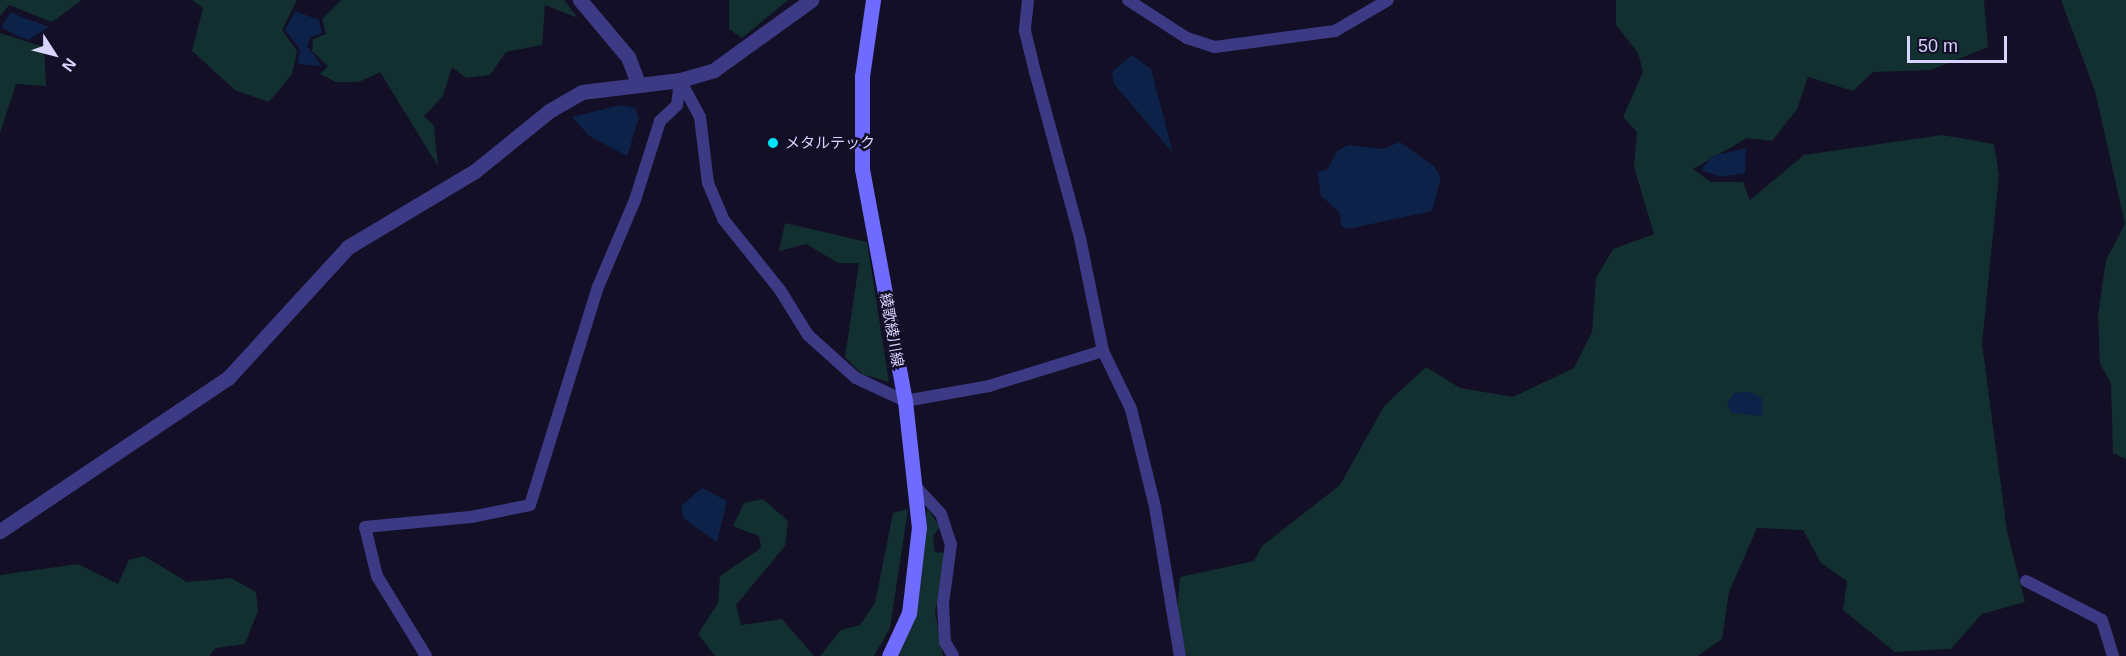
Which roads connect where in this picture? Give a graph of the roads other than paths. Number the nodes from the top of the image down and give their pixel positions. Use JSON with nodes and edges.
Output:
{"nodes":[{"id":1,"x":580,"y":0,"type":"edge"},
{"id":2,"x":811,"y":0,"type":"edge"},
{"id":3,"x":873,"y":0,"type":"edge"},
{"id":4,"x":1028,"y":0,"type":"edge"},
{"id":5,"x":1128,"y":0,"type":"edge"},
{"id":6,"x":1388,"y":0,"type":"edge"},
{"id":7,"x":680,"y":80,"type":"junction"},
{"id":8,"x":638,"y":83,"type":"junction"},
{"id":9,"x":1103,"y":351,"type":"junction"},
{"id":10,"x":905,"y":401,"type":"junction"},
{"id":11,"x":917,"y":488,"type":"junction"},
{"id":12,"x":0,"y":531,"type":"edge"},
{"id":13,"x":2026,"y":581,"type":"dead end"},
{"id":14,"x":426,"y":656,"type":"edge"},
{"id":15,"x":889,"y":656,"type":"edge"},
{"id":16,"x":953,"y":656,"type":"edge"},
{"id":17,"x":1180,"y":656,"type":"edge"},
{"id":18,"x":2113,"y":656,"type":"edge"}],
"edges":[{"from":1,"to":8,"type":"street"},
{"from":2,"to":7,"type":"street"},
{"from":3,"to":10,"type":"main road","name":"綾歌綾川線"},
{"from":4,"to":9,"type":"street"},
{"from":5,"to":6,"type":"street"},
{"from":7,"to":8,"type":"street"},
{"from":7,"to":10,"type":"street"},
{"from":7,"to":14,"type":"street"},
{"from":8,"to":12,"type":"street"},
{"from":9,"to":10,"type":"street"},
{"from":9,"to":17,"type":"street"},
{"from":10,"to":11,"type":"main road","name":"綾歌綾川線"},
{"from":11,"to":15,"type":"main road","name":"綾歌綾川線"},
{"from":11,"to":16,"type":"street"},
{"from":13,"to":18,"type":"street"}]}
